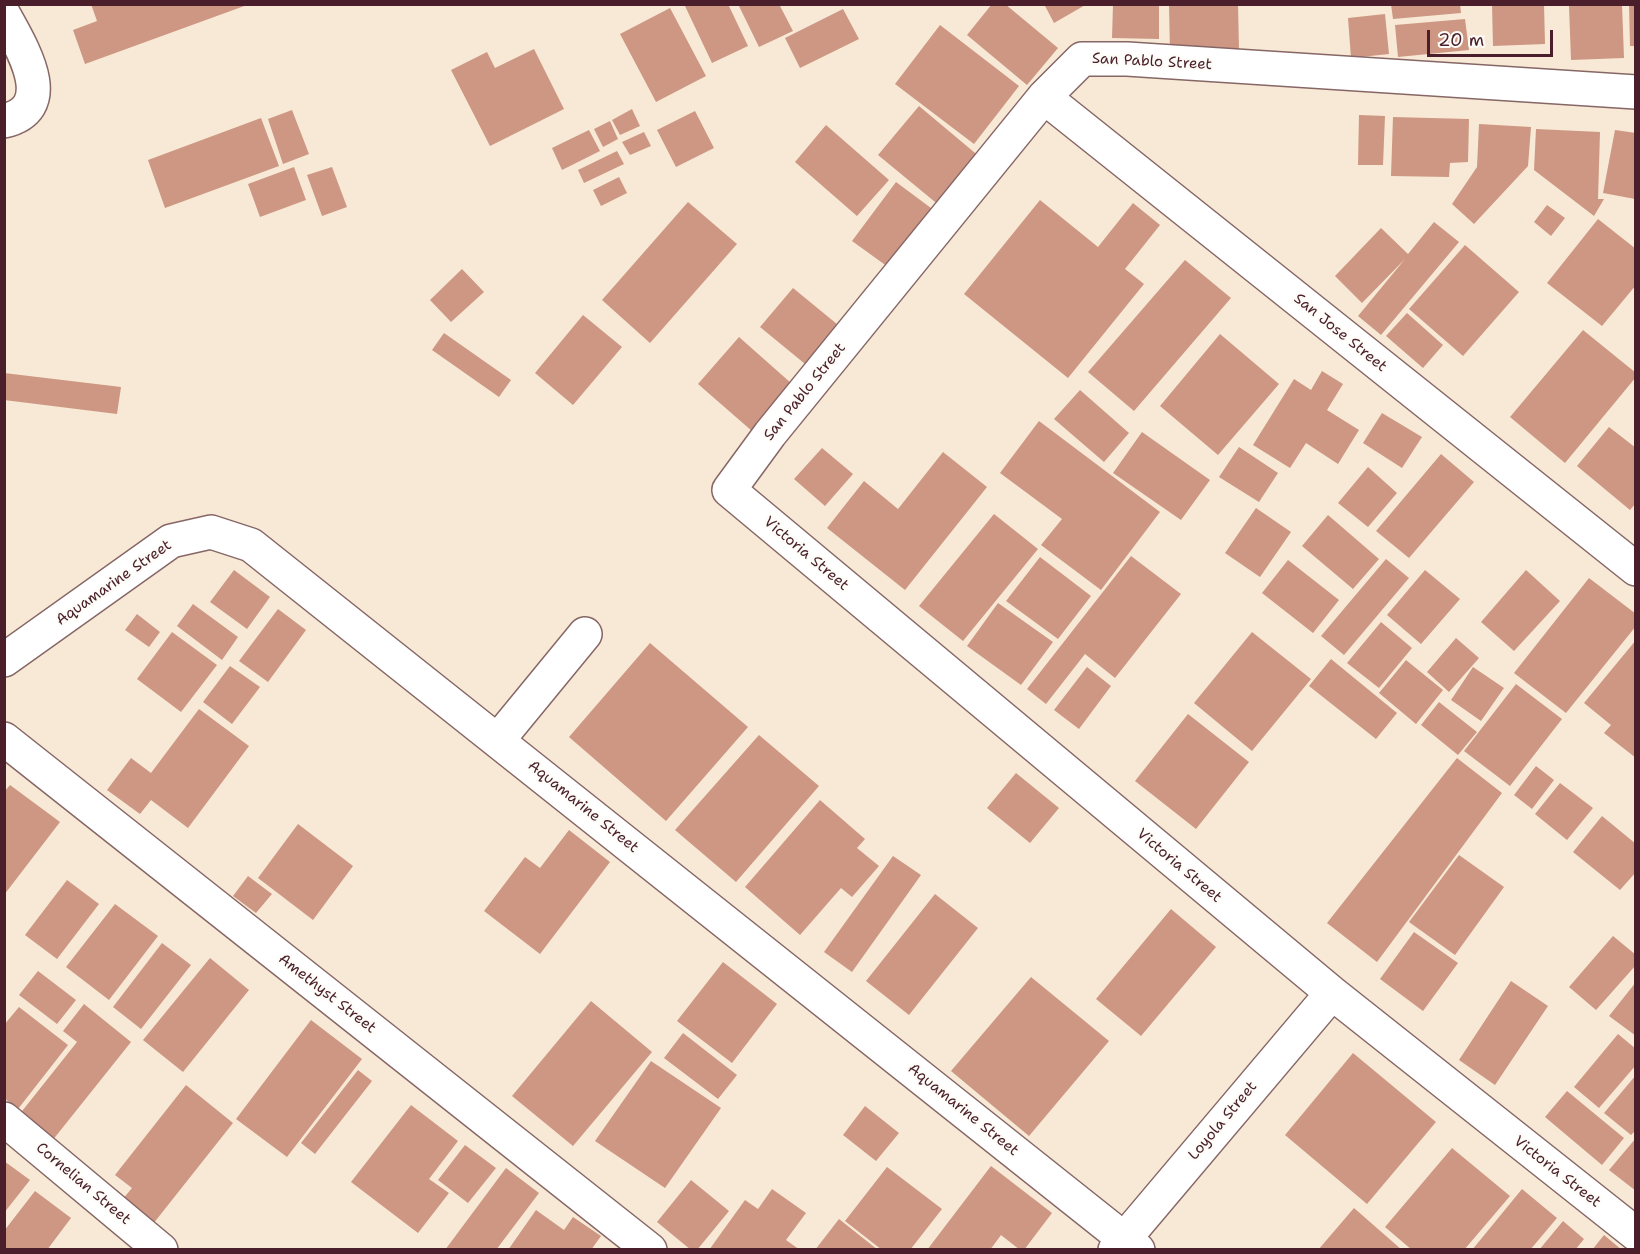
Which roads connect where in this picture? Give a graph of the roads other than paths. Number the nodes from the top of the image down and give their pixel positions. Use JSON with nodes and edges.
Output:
{"nodes":[{"id":1,"x":4,"y":15,"type":"edge"},
{"id":2,"x":1635,"y":92,"type":"edge"},
{"id":3,"x":1044,"y":97,"type":"junction"},
{"id":4,"x":4,"y":121,"type":"edge"},
{"id":5,"x":729,"y":490,"type":"joint"},
{"id":6,"x":1635,"y":569,"type":"edge"},
{"id":7,"x":585,"y":634,"type":"dead end"},
{"id":8,"x":4,"y":660,"type":"edge"},
{"id":9,"x":4,"y":739,"type":"edge"},
{"id":10,"x":498,"y":740,"type":"junction"},
{"id":11,"x":1332,"y":993,"type":"junction"},
{"id":12,"x":4,"y":1119,"type":"edge"},
{"id":13,"x":1635,"y":1234,"type":"edge"},
{"id":14,"x":1126,"y":1246,"type":"edge"},
{"id":15,"x":161,"y":1250,"type":"edge"},
{"id":16,"x":650,"y":1250,"type":"edge"}],
"edges":[{"from":1,"to":4,"type":"street"},
{"from":2,"to":3,"type":"street","name":"San Pablo Street"},
{"from":3,"to":5,"type":"street","name":"San Pablo Street"},
{"from":3,"to":6,"type":"street","name":"San Jose Street"},
{"from":5,"to":11,"type":"street","name":"Victoria Street"},
{"from":7,"to":10,"type":"street"},
{"from":8,"to":10,"type":"street","name":"Aquamarine Street"},
{"from":9,"to":16,"type":"street","name":"Amethyst Street"},
{"from":10,"to":14,"type":"street","name":"Aquamarine Street"},
{"from":11,"to":13,"type":"street","name":"Victoria Street"},
{"from":11,"to":14,"type":"street","name":"Loyola Street"},
{"from":12,"to":15,"type":"street","name":"Cornelian Street"}]}
